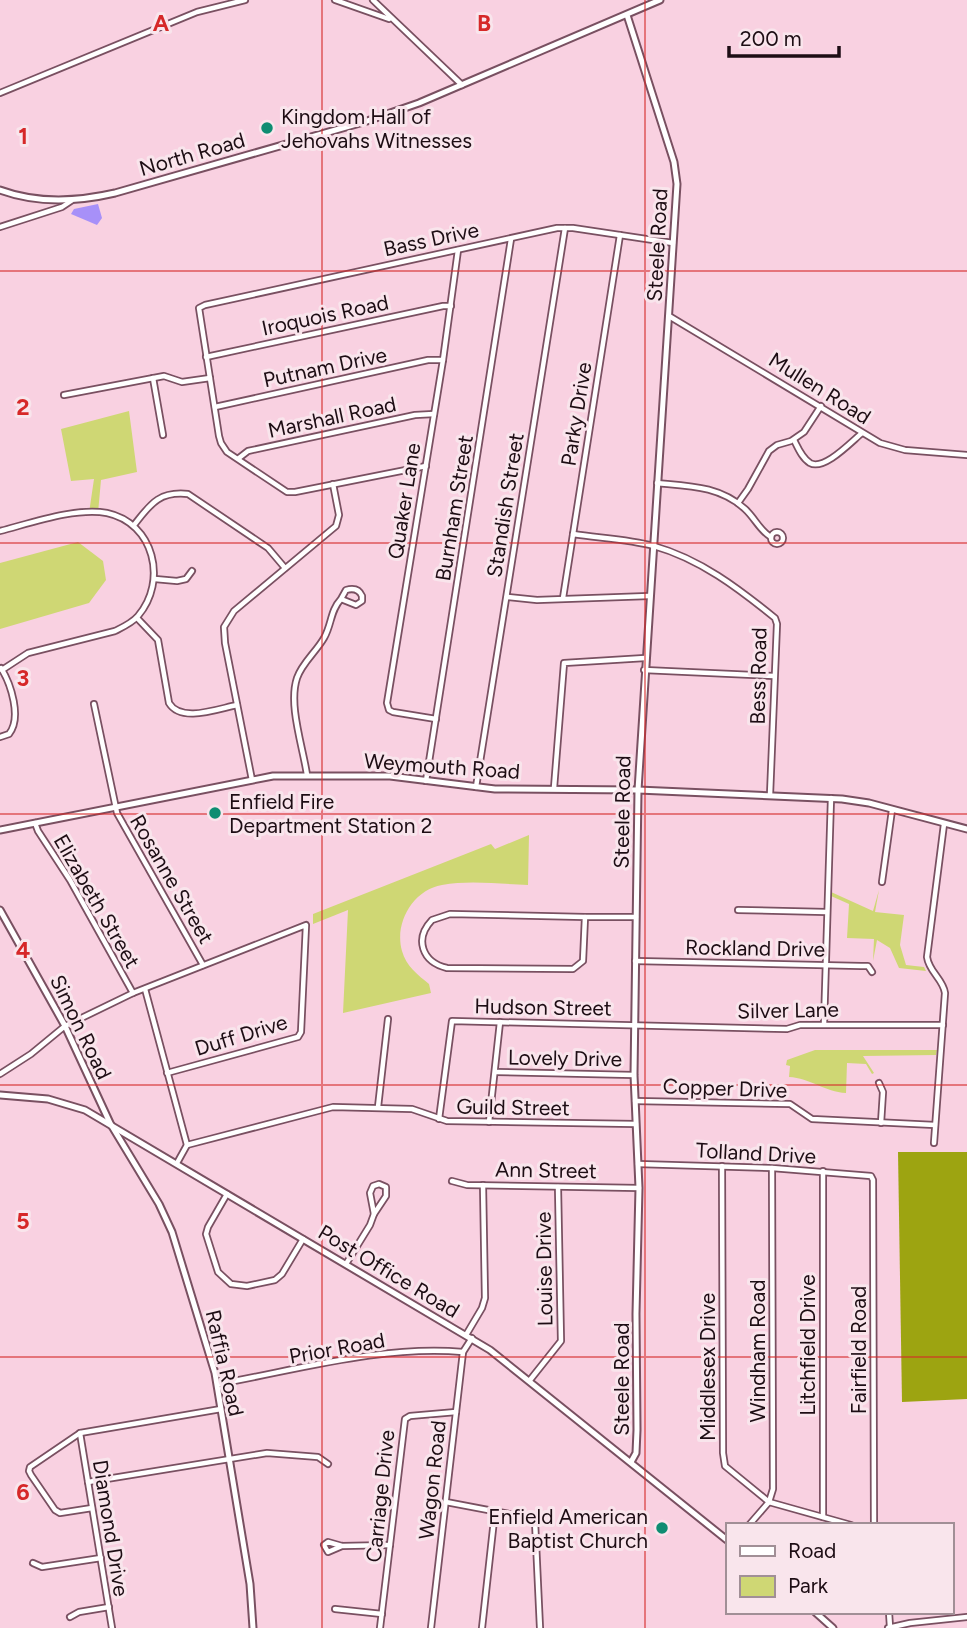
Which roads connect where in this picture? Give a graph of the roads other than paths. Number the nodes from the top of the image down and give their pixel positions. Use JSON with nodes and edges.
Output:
{"nodes":[{"id":1,"x":245,"y":0,"type":"edge"},
{"id":2,"x":335,"y":0,"type":"edge"},
{"id":3,"x":373,"y":0,"type":"edge"},
{"id":4,"x":660,"y":0,"type":"edge"},
{"id":5,"x":627,"y":15,"type":"junction"},
{"id":6,"x":393,"y":20,"type":"junction"},
{"id":7,"x":462,"y":85,"type":"junction"},
{"id":8,"x":0,"y":93,"type":"edge"},
{"id":9,"x":0,"y":190,"type":"edge"},
{"id":10,"x":71,"y":201,"type":"junction"},
{"id":11,"x":0,"y":227,"type":"edge"},
{"id":12,"x":565,"y":228,"type":"junction"},
{"id":13,"x":620,"y":235,"type":"junction"},
{"id":14,"x":511,"y":239,"type":"junction"},
{"id":15,"x":673,"y":243,"type":"junction"},
{"id":16,"x":458,"y":250,"type":"junction"},
{"id":17,"x":451,"y":306,"type":"junction"},
{"id":18,"x":668,"y":316,"type":"junction"},
{"id":19,"x":206,"y":357,"type":"junction"},
{"id":20,"x":443,"y":360,"type":"junction"},
{"id":21,"x":153,"y":378,"type":"junction"},
{"id":22,"x":210,"y":378,"type":"junction"},
{"id":23,"x":64,"y":395,"type":"dead end"},
{"id":24,"x":821,"y":406,"type":"junction"},
{"id":25,"x":215,"y":407,"type":"junction"},
{"id":26,"x":434,"y":414,"type":"junction"},
{"id":27,"x":862,"y":433,"type":"junction"},
{"id":28,"x":163,"y":435,"type":"dead end"},
{"id":29,"x":794,"y":440,"type":"junction"},
{"id":30,"x":967,"y":455,"type":"edge"},
{"id":31,"x":239,"y":458,"type":"junction"},
{"id":32,"x":426,"y":466,"type":"junction"},
{"id":33,"x":657,"y":483,"type":"junction"},
{"id":34,"x":333,"y":484,"type":"junction"},
{"id":35,"x":738,"y":503,"type":"junction"},
{"id":36,"x":134,"y":525,"type":"junction"},
{"id":37,"x":0,"y":531,"type":"edge"},
{"id":38,"x":573,"y":534,"type":"junction"},
{"id":39,"x":771,"y":537,"type":"dead end"},
{"id":40,"x":653,"y":545,"type":"junction"},
{"id":41,"x":285,"y":568,"type":"junction"},
{"id":42,"x":192,"y":571,"type":"dead end"},
{"id":43,"x":155,"y":579,"type":"junction"},
{"id":44,"x":649,"y":596,"type":"junction"},
{"id":45,"x":506,"y":597,"type":"junction"},
{"id":46,"x":563,"y":598,"type":"junction"},
{"id":47,"x":341,"y":599,"type":"junction"},
{"id":48,"x":137,"y":618,"type":"junction"},
{"id":49,"x":645,"y":658,"type":"junction"},
{"id":50,"x":1,"y":669,"type":"edge"},
{"id":51,"x":644,"y":670,"type":"junction"},
{"id":52,"x":774,"y":676,"type":"junction"},
{"id":53,"x":94,"y":704,"type":"dead end"},
{"id":54,"x":237,"y":705,"type":"junction"},
{"id":55,"x":436,"y":719,"type":"junction"},
{"id":56,"x":0,"y":737,"type":"edge"},
{"id":57,"x":307,"y":775,"type":"junction"},
{"id":58,"x":251,"y":780,"type":"junction"},
{"id":59,"x":426,"y":781,"type":"junction"},
{"id":60,"x":476,"y":788,"type":"junction"},
{"id":61,"x":554,"y":788,"type":"junction"},
{"id":62,"x":638,"y":790,"type":"junction"},
{"id":63,"x":770,"y":795,"type":"junction"},
{"id":64,"x":831,"y":798,"type":"junction"},
{"id":65,"x":115,"y":807,"type":"junction"},
{"id":66,"x":892,"y":810,"type":"junction"},
{"id":67,"x":36,"y":823,"type":"junction"},
{"id":68,"x":944,"y":824,"type":"junction"},
{"id":69,"x":967,"y":829,"type":"edge"},
{"id":70,"x":0,"y":830,"type":"edge"},
{"id":71,"x":883,"y":881,"type":"dead end"},
{"id":72,"x":0,"y":910,"type":"edge"},
{"id":73,"x":738,"y":910,"type":"dead end"},
{"id":74,"x":826,"y":912,"type":"junction"},
{"id":75,"x":586,"y":917,"type":"junction"},
{"id":76,"x":636,"y":917,"type":"junction"},
{"id":77,"x":635,"y":961,"type":"junction"},
{"id":78,"x":203,"y":965,"type":"junction"},
{"id":79,"x":825,"y":965,"type":"junction"},
{"id":80,"x":872,"y":972,"type":"dead end"},
{"id":81,"x":145,"y":989,"type":"junction"},
{"id":82,"x":133,"y":993,"type":"junction"},
{"id":83,"x":388,"y":1019,"type":"dead end"},
{"id":84,"x":500,"y":1022,"type":"junction"},
{"id":85,"x":634,"y":1024,"type":"junction"},
{"id":86,"x":824,"y":1024,"type":"junction"},
{"id":87,"x":943,"y":1025,"type":"junction"},
{"id":88,"x":65,"y":1026,"type":"junction"},
{"id":89,"x":496,"y":1072,"type":"junction"},
{"id":90,"x":167,"y":1073,"type":"junction"},
{"id":91,"x":0,"y":1074,"type":"edge"},
{"id":92,"x":634,"y":1075,"type":"junction"},
{"id":93,"x":879,"y":1083,"type":"dead end"},
{"id":94,"x":0,"y":1096,"type":"edge"},
{"id":95,"x":635,"y":1101,"type":"junction"},
{"id":96,"x":378,"y":1107,"type":"junction"},
{"id":97,"x":439,"y":1119,"type":"junction"},
{"id":98,"x":489,"y":1122,"type":"junction"},
{"id":99,"x":110,"y":1123,"type":"junction"},
{"id":100,"x":881,"y":1123,"type":"junction"},
{"id":101,"x":636,"y":1124,"type":"junction"},
{"id":102,"x":935,"y":1125,"type":"junction"},
{"id":103,"x":934,"y":1143,"type":"dead end"},
{"id":104,"x":187,"y":1145,"type":"junction"},
{"id":105,"x":177,"y":1163,"type":"junction"},
{"id":106,"x":638,"y":1164,"type":"junction"},
{"id":107,"x":722,"y":1166,"type":"junction"},
{"id":108,"x":772,"y":1168,"type":"junction"},
{"id":109,"x":822,"y":1171,"type":"junction"},
{"id":110,"x":871,"y":1177,"type":"joint"},
{"id":111,"x":452,"y":1181,"type":"dead end"},
{"id":112,"x":483,"y":1185,"type":"junction"},
{"id":113,"x":558,"y":1187,"type":"junction"},
{"id":114,"x":639,"y":1188,"type":"junction"},
{"id":115,"x":228,"y":1193,"type":"junction"},
{"id":116,"x":374,"y":1214,"type":"junction"},
{"id":117,"x":303,"y":1239,"type":"junction"},
{"id":118,"x":346,"y":1264,"type":"junction"},
{"id":119,"x":469,"y":1336,"type":"junction"},
{"id":120,"x":463,"y":1352,"type":"junction"},
{"id":121,"x":530,"y":1380,"type":"junction"},
{"id":122,"x":218,"y":1384,"type":"junction"},
{"id":123,"x":222,"y":1409,"type":"junction"},
{"id":124,"x":456,"y":1412,"type":"junction"},
{"id":125,"x":80,"y":1433,"type":"junction"},
{"id":126,"x":230,"y":1458,"type":"junction"},
{"id":127,"x":631,"y":1462,"type":"junction"},
{"id":128,"x":328,"y":1464,"type":"dead end"},
{"id":129,"x":88,"y":1482,"type":"junction"},
{"id":130,"x":769,"y":1502,"type":"junction"},
{"id":131,"x":446,"y":1503,"type":"junction"},
{"id":132,"x":92,"y":1508,"type":"junction"},
{"id":133,"x":495,"y":1511,"type":"junction"},
{"id":134,"x":823,"y":1517,"type":"junction"},
{"id":135,"x":751,"y":1523,"type":"edge"},
{"id":136,"x":845,"y":1523,"type":"edge"},
{"id":137,"x":874,"y":1523,"type":"edge"},
{"id":138,"x":726,"y":1539,"type":"edge"},
{"id":139,"x":390,"y":1545,"type":"junction"},
{"id":140,"x":342,"y":1546,"type":"dead end"},
{"id":141,"x":101,"y":1558,"type":"junction"},
{"id":142,"x":33,"y":1563,"type":"dead end"},
{"id":143,"x":109,"y":1606,"type":"junction"},
{"id":144,"x":335,"y":1609,"type":"dead end"},
{"id":145,"x":382,"y":1614,"type":"junction"},
{"id":146,"x":817,"y":1614,"type":"edge"},
{"id":147,"x":70,"y":1617,"type":"dead end"},
{"id":148,"x":967,"y":1617,"type":"edge"},
{"id":149,"x":112,"y":1628,"type":"edge"},
{"id":150,"x":253,"y":1628,"type":"edge"},
{"id":151,"x":380,"y":1628,"type":"edge"},
{"id":152,"x":431,"y":1628,"type":"edge"},
{"id":153,"x":482,"y":1628,"type":"edge"},
{"id":154,"x":540,"y":1628,"type":"edge"},
{"id":155,"x":833,"y":1628,"type":"edge"},
{"id":156,"x":889,"y":1628,"type":"edge"}],
"edges":[{"from":1,"to":8,"type":"street"},
{"from":2,"to":6,"type":"street"},
{"from":3,"to":6,"type":"street"},
{"from":4,"to":5,"type":"street","name":"North Road"},
{"from":5,"to":7,"type":"street","name":"North Road"},
{"from":5,"to":15,"type":"street","name":"Steele Road"},
{"from":6,"to":7,"type":"street"},
{"from":7,"to":10,"type":"street","name":"North Road"},
{"from":9,"to":10,"type":"street","name":"North Road"},
{"from":10,"to":11,"type":"street"},
{"from":12,"to":13,"type":"street","name":"Bass Drive"},
{"from":12,"to":14,"type":"street","name":"Bass Drive"},
{"from":12,"to":45,"type":"street","name":"Standish Street"},
{"from":13,"to":15,"type":"street","name":"Bass Drive"},
{"from":13,"to":38,"type":"street","name":"Parky Drive"},
{"from":14,"to":16,"type":"street","name":"Bass Drive"},
{"from":14,"to":55,"type":"street","name":"Burnham Street"},
{"from":15,"to":18,"type":"street","name":"Steele Road"},
{"from":16,"to":17,"type":"street","name":"Quaker Lane"},
{"from":16,"to":19,"type":"street","name":"Bass Drive"},
{"from":17,"to":19,"type":"street","name":"Iroquois Road"},
{"from":17,"to":20,"type":"street","name":"Quaker Lane"},
{"from":18,"to":24,"type":"street","name":"Mullen Road"},
{"from":18,"to":33,"type":"street","name":"Steele Road"},
{"from":19,"to":22,"type":"street"},
{"from":20,"to":25,"type":"street","name":"Putnam Drive"},
{"from":20,"to":26,"type":"street","name":"Quaker Lane"},
{"from":21,"to":22,"type":"street"},
{"from":21,"to":23,"type":"street"},
{"from":21,"to":28,"type":"street"},
{"from":22,"to":25,"type":"street"},
{"from":24,"to":27,"type":"street","name":"Mullen Road"},
{"from":24,"to":29,"type":"street"},
{"from":25,"to":31,"type":"street"},
{"from":26,"to":31,"type":"street","name":"Marshall Road"},
{"from":26,"to":32,"type":"street","name":"Quaker Lane"},
{"from":27,"to":29,"type":"street"},
{"from":27,"to":30,"type":"street","name":"Mullen Road"},
{"from":29,"to":35,"type":"street"},
{"from":31,"to":34,"type":"street"},
{"from":32,"to":34,"type":"street"},
{"from":32,"to":55,"type":"street","name":"Quaker Lane"},
{"from":33,"to":35,"type":"street"},
{"from":33,"to":40,"type":"street","name":"Steele Road"},
{"from":34,"to":41,"type":"street"},
{"from":35,"to":39,"type":"street"},
{"from":36,"to":37,"type":"street"},
{"from":36,"to":41,"type":"street"},
{"from":36,"to":43,"type":"street"},
{"from":38,"to":40,"type":"street"},
{"from":38,"to":46,"type":"street","name":"Parky Drive"},
{"from":40,"to":44,"type":"street","name":"Steele Road"},
{"from":40,"to":52,"type":"street","name":"Bess Road"},
{"from":41,"to":54,"type":"street"},
{"from":42,"to":43,"type":"street"},
{"from":43,"to":48,"type":"street"},
{"from":44,"to":46,"type":"street"},
{"from":44,"to":49,"type":"street","name":"Steele Road"},
{"from":45,"to":46,"type":"street"},
{"from":45,"to":60,"type":"street","name":"Standish Street"},
{"from":47,"to":47,"type":"street"},
{"from":47,"to":57,"type":"street"},
{"from":48,"to":50,"type":"street"},
{"from":48,"to":54,"type":"street"},
{"from":49,"to":51,"type":"street","name":"Steele Road"},
{"from":49,"to":61,"type":"street"},
{"from":50,"to":56,"type":"street"},
{"from":51,"to":52,"type":"street"},
{"from":51,"to":62,"type":"street","name":"Steele Road"},
{"from":52,"to":63,"type":"street","name":"Bess Road"},
{"from":53,"to":65,"type":"street","name":"Rosanne Street"},
{"from":54,"to":58,"type":"street"},
{"from":55,"to":59,"type":"street","name":"Burnham Street"},
{"from":57,"to":58,"type":"street","name":"Weymouth Road"},
{"from":57,"to":59,"type":"street","name":"Weymouth Road"},
{"from":58,"to":65,"type":"street","name":"Weymouth Road"},
{"from":59,"to":60,"type":"street","name":"Weymouth Road"},
{"from":60,"to":61,"type":"street","name":"Weymouth Road"},
{"from":61,"to":62,"type":"street","name":"Weymouth Road"},
{"from":62,"to":63,"type":"street","name":"Weymouth Road"},
{"from":62,"to":76,"type":"street","name":"Steele Road"},
{"from":63,"to":64,"type":"street","name":"Weymouth Road"},
{"from":64,"to":66,"type":"street","name":"Weymouth Road"},
{"from":64,"to":74,"type":"street"},
{"from":65,"to":67,"type":"street","name":"Weymouth Road"},
{"from":65,"to":78,"type":"street","name":"Rosanne Street"},
{"from":66,"to":68,"type":"street","name":"Weymouth Road"},
{"from":66,"to":71,"type":"street"},
{"from":67,"to":70,"type":"street","name":"Weymouth Road"},
{"from":67,"to":82,"type":"street","name":"Elizabeth Street"},
{"from":68,"to":69,"type":"street","name":"Weymouth Road"},
{"from":68,"to":87,"type":"street"},
{"from":72,"to":88,"type":"street","name":"Simon Road"},
{"from":73,"to":74,"type":"street"},
{"from":74,"to":79,"type":"street"},
{"from":75,"to":75,"type":"street"},
{"from":75,"to":76,"type":"street"},
{"from":76,"to":77,"type":"street","name":"Steele Road"},
{"from":77,"to":79,"type":"street","name":"Rockland Drive"},
{"from":77,"to":85,"type":"street","name":"Steele Road"},
{"from":78,"to":81,"type":"street"},
{"from":78,"to":90,"type":"street","name":"Duff Drive"},
{"from":79,"to":80,"type":"street","name":"Rockland Drive"},
{"from":79,"to":86,"type":"street"},
{"from":81,"to":82,"type":"street"},
{"from":81,"to":90,"type":"street"},
{"from":82,"to":88,"type":"street"},
{"from":83,"to":96,"type":"street"},
{"from":84,"to":85,"type":"street","name":"Hudson Street"},
{"from":84,"to":89,"type":"street"},
{"from":84,"to":97,"type":"street","name":"Hudson Street"},
{"from":85,"to":86,"type":"street","name":"Silver Lane"},
{"from":85,"to":92,"type":"street","name":"Steele Road"},
{"from":86,"to":87,"type":"street","name":"Silver Lane"},
{"from":87,"to":102,"type":"street"},
{"from":88,"to":91,"type":"street"},
{"from":88,"to":99,"type":"street","name":"Simon Road"},
{"from":89,"to":92,"type":"street","name":"Lovely Drive"},
{"from":89,"to":98,"type":"street"},
{"from":90,"to":104,"type":"street"},
{"from":92,"to":95,"type":"street","name":"Steele Road"},
{"from":93,"to":100,"type":"street"},
{"from":94,"to":99,"type":"street","name":"Post Office Road"},
{"from":95,"to":100,"type":"street","name":"Copper Drive"},
{"from":95,"to":101,"type":"street","name":"Steele Road"},
{"from":96,"to":97,"type":"street","name":"Guild Street"},
{"from":96,"to":104,"type":"street","name":"Guild Street"},
{"from":97,"to":98,"type":"street","name":"Guild Street"},
{"from":98,"to":101,"type":"street","name":"Guild Street"},
{"from":99,"to":105,"type":"street","name":"Post Office Road"},
{"from":99,"to":122,"type":"street","name":"Raffia Road"},
{"from":100,"to":102,"type":"street","name":"Copper Drive"},
{"from":101,"to":106,"type":"street","name":"Steele Road"},
{"from":102,"to":103,"type":"street"},
{"from":104,"to":105,"type":"street"},
{"from":105,"to":115,"type":"street","name":"Post Office Road"},
{"from":106,"to":107,"type":"street","name":"Tolland Drive"},
{"from":106,"to":114,"type":"street","name":"Steele Road"},
{"from":107,"to":108,"type":"street","name":"Tolland Drive"},
{"from":107,"to":130,"type":"street","name":"Middlesex Drive"},
{"from":108,"to":109,"type":"street","name":"Tolland Drive"},
{"from":108,"to":130,"type":"street","name":"Windham Road"},
{"from":109,"to":110,"type":"street","name":"Tolland Drive"},
{"from":109,"to":134,"type":"street","name":"Litchfield Drive"},
{"from":110,"to":137,"type":"street","name":"Fairfield Road"},
{"from":111,"to":112,"type":"street","name":"Ann Street"},
{"from":112,"to":113,"type":"street","name":"Ann Street"},
{"from":112,"to":119,"type":"street","name":"Wagon Road"},
{"from":113,"to":114,"type":"street","name":"Ann Street"},
{"from":113,"to":121,"type":"street","name":"Louise Drive"},
{"from":114,"to":127,"type":"street","name":"Steele Road"},
{"from":115,"to":117,"type":"street","name":"Post Office Road"},
{"from":115,"to":117,"type":"street"},
{"from":116,"to":116,"type":"street"},
{"from":116,"to":118,"type":"street"},
{"from":117,"to":118,"type":"street","name":"Post Office Road"},
{"from":118,"to":119,"type":"street","name":"Post Office Road"},
{"from":119,"to":120,"type":"street","name":"Wagon Road"},
{"from":119,"to":121,"type":"street","name":"Post Office Road"},
{"from":120,"to":122,"type":"street","name":"Prior Road"},
{"from":120,"to":124,"type":"street","name":"Wagon Road"},
{"from":121,"to":127,"type":"street","name":"Post Office Road"},
{"from":122,"to":123,"type":"street","name":"Raffia Road"},
{"from":123,"to":125,"type":"street"},
{"from":123,"to":126,"type":"street","name":"Raffia Road"},
{"from":124,"to":131,"type":"street","name":"Wagon Road"},
{"from":124,"to":139,"type":"street","name":"Carriage Drive"},
{"from":125,"to":129,"type":"street","name":"Diamond Drive"},
{"from":125,"to":132,"type":"street"},
{"from":126,"to":128,"type":"street"},
{"from":126,"to":129,"type":"street"},
{"from":126,"to":150,"type":"street","name":"Raffia Road"},
{"from":127,"to":138,"type":"street","name":"Post Office Road"},
{"from":129,"to":132,"type":"street","name":"Diamond Drive"},
{"from":130,"to":134,"type":"street","name":"Middlesex Drive"},
{"from":130,"to":135,"type":"street"},
{"from":131,"to":133,"type":"street"},
{"from":131,"to":152,"type":"street","name":"Wagon Road"},
{"from":132,"to":141,"type":"street","name":"Diamond Drive"},
{"from":133,"to":153,"type":"street"},
{"from":133,"to":154,"type":"street"},
{"from":134,"to":136,"type":"street","name":"Middlesex Drive"},
{"from":139,"to":140,"type":"street"},
{"from":139,"to":145,"type":"street","name":"Carriage Drive"},
{"from":141,"to":142,"type":"street"},
{"from":141,"to":143,"type":"street","name":"Diamond Drive"},
{"from":143,"to":147,"type":"street"},
{"from":143,"to":149,"type":"street","name":"Diamond Drive"},
{"from":144,"to":145,"type":"street"},
{"from":145,"to":151,"type":"street","name":"Carriage Drive"},
{"from":146,"to":155,"type":"street"},
{"from":148,"to":156,"type":"street"}]}
